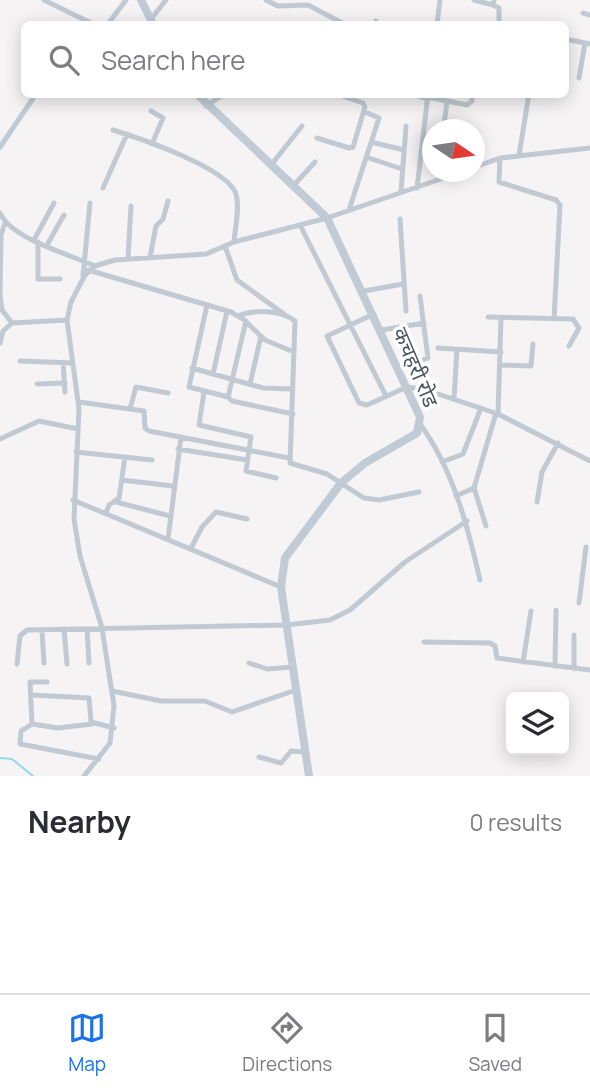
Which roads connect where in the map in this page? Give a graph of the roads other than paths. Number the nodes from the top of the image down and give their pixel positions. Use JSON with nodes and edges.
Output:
{"nodes":[{"id":1,"x":44,"y":0,"type":"edge"},
{"id":2,"x":126,"y":0,"type":"edge"},
{"id":3,"x":141,"y":0,"type":"edge"},
{"id":4,"x":166,"y":0,"type":"edge"},
{"id":5,"x":266,"y":0,"type":"edge"},
{"id":6,"x":440,"y":0,"type":"edge"},
{"id":7,"x":474,"y":0,"type":"edge"},
{"id":8,"x":494,"y":2,"type":"edge"},
{"id":9,"x":583,"y":13,"type":"dead end"},
{"id":10,"x":590,"y":15,"type":"edge"},
{"id":11,"x":87,"y":21,"type":"edge"},
{"id":12,"x":110,"y":21,"type":"edge"},
{"id":13,"x":152,"y":21,"type":"edge"},
{"id":14,"x":153,"y":21,"type":"edge"},
{"id":15,"x":338,"y":21,"type":"edge"},
{"id":16,"x":437,"y":21,"type":"edge"},
{"id":17,"x":499,"y":21,"type":"edge"},
{"id":18,"x":569,"y":40,"type":"edge"},
{"id":19,"x":588,"y":43,"type":"edge"},
{"id":20,"x":579,"y":78,"type":"dead end"},
{"id":21,"x":33,"y":98,"type":"edge"},
{"id":22,"x":200,"y":98,"type":"edge"},
{"id":23,"x":218,"y":98,"type":"edge"},
{"id":24,"x":349,"y":98,"type":"edge"},
{"id":25,"x":428,"y":98,"type":"edge"},
{"id":26,"x":433,"y":98,"type":"edge"},
{"id":27,"x":471,"y":98,"type":"edge"},
{"id":28,"x":528,"y":98,"type":"edge"},
{"id":29,"x":447,"y":101,"type":"junction"},
{"id":30,"x":206,"y":106,"type":"junction"},
{"id":31,"x":151,"y":111,"type":"dead end"},
{"id":32,"x":365,"y":112,"type":"junction"},
{"id":33,"x":445,"y":119,"type":"edge"},
{"id":34,"x":302,"y":126,"type":"dead end"},
{"id":35,"x":407,"y":126,"type":"dead end"},
{"id":36,"x":113,"y":130,"type":"dead end"},
{"id":37,"x":127,"y":134,"type":"junction"},
{"id":38,"x":317,"y":138,"type":"dead end"},
{"id":39,"x":371,"y":142,"type":"junction"},
{"id":40,"x":152,"y":144,"type":"junction"},
{"id":41,"x":0,"y":147,"type":"edge"},
{"id":42,"x":590,"y":148,"type":"edge"},
{"id":43,"x":404,"y":150,"type":"junction"},
{"id":44,"x":519,"y":155,"type":"junction"},
{"id":45,"x":366,"y":157,"type":"junction"},
{"id":46,"x":500,"y":158,"type":"junction"},
{"id":47,"x":315,"y":162,"type":"dead end"},
{"id":48,"x":485,"y":163,"type":"edge"},
{"id":49,"x":270,"y":165,"type":"junction"},
{"id":50,"x":402,"y":169,"type":"junction"},
{"id":51,"x":434,"y":182,"type":"edge"},
{"id":52,"x":293,"y":186,"type":"junction"},
{"id":53,"x":103,"y":188,"type":"dead end"},
{"id":54,"x":418,"y":188,"type":"junction"},
{"id":55,"x":401,"y":192,"type":"junction"},
{"id":56,"x":168,"y":201,"type":"dead end"},
{"id":57,"x":54,"y":203,"type":"dead end"},
{"id":58,"x":90,"y":203,"type":"dead end"},
{"id":59,"x":131,"y":206,"type":"dead end"},
{"id":60,"x":349,"y":210,"type":"junction"},
{"id":61,"x":64,"y":215,"type":"dead end"},
{"id":62,"x":2,"y":218,"type":"edge"},
{"id":63,"x":327,"y":218,"type":"junction"},
{"id":64,"x":400,"y":219,"type":"dead end"},
{"id":65,"x":300,"y":225,"type":"junction"},
{"id":66,"x":1,"y":230,"type":"edge"},
{"id":67,"x":36,"y":241,"type":"junction"},
{"id":68,"x":234,"y":242,"type":"junction"},
{"id":69,"x":47,"y":245,"type":"junction"},
{"id":70,"x":225,"y":246,"type":"junction"},
{"id":71,"x":150,"y":257,"type":"junction"},
{"id":72,"x":128,"y":258,"type":"junction"},
{"id":73,"x":83,"y":260,"type":"junction"},
{"id":74,"x":95,"y":266,"type":"junction"},
{"id":75,"x":88,"y":270,"type":"junction"},
{"id":76,"x":83,"y":278,"type":"junction"},
{"id":77,"x":61,"y":279,"type":"dead end"},
{"id":78,"x":403,"y":284,"type":"junction"},
{"id":79,"x":364,"y":291,"type":"junction"},
{"id":80,"x":0,"y":296,"type":"edge"},
{"id":81,"x":420,"y":296,"type":"dead end"},
{"id":82,"x":208,"y":305,"type":"junction"},
{"id":83,"x":228,"y":311,"type":"junction"},
{"id":84,"x":406,"y":311,"type":"dead end"},
{"id":85,"x":374,"y":314,"type":"junction"},
{"id":86,"x":238,"y":316,"type":"junction"},
{"id":87,"x":286,"y":316,"type":"junction"},
{"id":88,"x":488,"y":317,"type":"dead end"},
{"id":89,"x":502,"y":318,"type":"junction"},
{"id":90,"x":554,"y":319,"type":"junction"},
{"id":91,"x":67,"y":320,"type":"junction"},
{"id":92,"x":246,"y":321,"type":"junction"},
{"id":93,"x":12,"y":323,"type":"junction"},
{"id":94,"x":424,"y":323,"type":"junction"},
{"id":95,"x":349,"y":324,"type":"junction"},
{"id":96,"x":382,"y":330,"type":"junction"},
{"id":97,"x":1,"y":332,"type":"edge"},
{"id":98,"x":261,"y":337,"type":"junction"},
{"id":99,"x":0,"y":343,"type":"edge"},
{"id":100,"x":533,"y":344,"type":"dead end"},
{"id":101,"x":569,"y":346,"type":"dead end"},
{"id":102,"x":438,"y":348,"type":"dead end"},
{"id":103,"x":457,"y":349,"type":"junction"},
{"id":104,"x":294,"y":352,"type":"junction"},
{"id":105,"x":501,"y":352,"type":"junction"},
{"id":106,"x":20,"y":361,"type":"dead end"},
{"id":107,"x":63,"y":362,"type":"junction"},
{"id":108,"x":72,"y":363,"type":"junction"},
{"id":109,"x":501,"y":365,"type":"junction"},
{"id":110,"x":192,"y":368,"type":"junction"},
{"id":111,"x":398,"y":368,"type":"junction"},
{"id":112,"x":213,"y":374,"type":"junction"},
{"id":113,"x":232,"y":379,"type":"junction"},
{"id":114,"x":65,"y":383,"type":"junction"},
{"id":115,"x":37,"y":384,"type":"dead end"},
{"id":116,"x":250,"y":384,"type":"junction"},
{"id":117,"x":407,"y":387,"type":"junction"},
{"id":118,"x":292,"y":389,"type":"junction"},
{"id":119,"x":65,"y":392,"type":"dead end"},
{"id":120,"x":204,"y":392,"type":"junction"},
{"id":121,"x":168,"y":393,"type":"dead end"},
{"id":122,"x":386,"y":396,"type":"junction"},
{"id":123,"x":228,"y":397,"type":"junction"},
{"id":124,"x":454,"y":399,"type":"junction"},
{"id":125,"x":79,"y":402,"type":"junction"},
{"id":126,"x":481,"y":408,"type":"junction"},
{"id":127,"x":130,"y":409,"type":"junction"},
{"id":128,"x":293,"y":414,"type":"junction"},
{"id":129,"x":497,"y":414,"type":"junction"},
{"id":130,"x":420,"y":424,"type":"junction"},
{"id":131,"x":78,"y":429,"type":"junction"},
{"id":132,"x":181,"y":437,"type":"junction"},
{"id":133,"x":0,"y":439,"type":"edge"},
{"id":134,"x":558,"y":443,"type":"junction"},
{"id":135,"x":178,"y":450,"type":"junction"},
{"id":136,"x":250,"y":450,"type":"junction"},
{"id":137,"x":76,"y":452,"type":"junction"},
{"id":138,"x":125,"y":457,"type":"junction"},
{"id":139,"x":289,"y":458,"type":"junction"},
{"id":140,"x":152,"y":460,"type":"dead end"},
{"id":141,"x":247,"y":460,"type":"junction"},
{"id":142,"x":590,"y":461,"type":"edge"},
{"id":143,"x":442,"y":462,"type":"junction"},
{"id":144,"x":276,"y":478,"type":"dead end"},
{"id":145,"x":122,"y":480,"type":"junction"},
{"id":146,"x":341,"y":483,"type":"junction"},
{"id":147,"x":173,"y":486,"type":"junction"},
{"id":148,"x":474,"y":488,"type":"junction"},
{"id":149,"x":419,"y":492,"type":"dead end"},
{"id":150,"x":456,"y":496,"type":"junction"},
{"id":151,"x":73,"y":500,"type":"junction"},
{"id":152,"x":115,"y":502,"type":"junction"},
{"id":153,"x":537,"y":502,"type":"dead end"},
{"id":154,"x":106,"y":513,"type":"junction"},
{"id":155,"x":170,"y":516,"type":"junction"},
{"id":156,"x":247,"y":519,"type":"dead end"},
{"id":157,"x":467,"y":521,"type":"junction"},
{"id":158,"x":486,"y":526,"type":"dead end"},
{"id":159,"x":168,"y":539,"type":"junction"},
{"id":160,"x":586,"y":547,"type":"dead end"},
{"id":161,"x":191,"y":548,"type":"junction"},
{"id":162,"x":480,"y":580,"type":"dead end"},
{"id":163,"x":582,"y":582,"type":"junction"},
{"id":164,"x":590,"y":583,"type":"edge"},
{"id":165,"x":281,"y":587,"type":"junction"},
{"id":166,"x":579,"y":603,"type":"dead end"},
{"id":167,"x":556,"y":610,"type":"dead end"},
{"id":168,"x":531,"y":611,"type":"dead end"},
{"id":169,"x":287,"y":625,"type":"junction"},
{"id":170,"x":102,"y":628,"type":"junction"},
{"id":171,"x":64,"y":629,"type":"junction"},
{"id":172,"x":87,"y":629,"type":"junction"},
{"id":173,"x":42,"y":630,"type":"junction"},
{"id":174,"x":574,"y":635,"type":"dead end"},
{"id":175,"x":424,"y":642,"type":"dead end"},
{"id":176,"x":523,"y":662,"type":"junction"},
{"id":177,"x":44,"y":663,"type":"dead end"},
{"id":178,"x":89,"y":663,"type":"dead end"},
{"id":179,"x":249,"y":663,"type":"dead end"},
{"id":180,"x":17,"y":664,"type":"dead end"},
{"id":181,"x":67,"y":664,"type":"dead end"},
{"id":182,"x":555,"y":666,"type":"junction"},
{"id":183,"x":293,"y":667,"type":"junction"},
{"id":184,"x":574,"y":669,"type":"junction"},
{"id":185,"x":590,"y":670,"type":"edge"},
{"id":186,"x":47,"y":682,"type":"dead end"},
{"id":187,"x":296,"y":690,"type":"junction"},
{"id":188,"x":112,"y":691,"type":"junction"},
{"id":189,"x":32,"y":695,"type":"junction"},
{"id":190,"x":32,"y":724,"type":"junction"},
{"id":191,"x":92,"y":724,"type":"junction"},
{"id":192,"x":114,"y":728,"type":"junction"},
{"id":193,"x":305,"y":752,"type":"junction"},
{"id":194,"x":259,"y":757,"type":"dead end"},
{"id":195,"x":99,"y":759,"type":"junction"},
{"id":196,"x":84,"y":776,"type":"edge"},
{"id":197,"x":309,"y":776,"type":"edge"}],
"edges":[{"from":1,"to":11,"type":"street"},
{"from":2,"to":12,"type":"street"},
{"from":3,"to":13,"type":"main road"},
{"from":4,"to":14,"type":"street"},
{"from":5,"to":15,"type":"street"},
{"from":6,"to":16,"type":"street"},
{"from":7,"to":8,"type":"street"},
{"from":8,"to":17,"type":"street"},
{"from":9,"to":10,"type":"street"},
{"from":18,"to":19,"type":"street"},
{"from":19,"to":20,"type":"street"},
{"from":21,"to":41,"type":"street"},
{"from":22,"to":30,"type":"main road","name":"कचहरी रोड"},
{"from":23,"to":30,"type":"street"},
{"from":24,"to":32,"type":"street"},
{"from":25,"to":54,"type":"street"},
{"from":26,"to":29,"type":"street"},
{"from":27,"to":29,"type":"street"},
{"from":28,"to":44,"type":"street"},
{"from":29,"to":33,"type":"street"},
{"from":30,"to":49,"type":"main road","name":"कचहरी रोड"},
{"from":31,"to":40,"type":"street"},
{"from":32,"to":38,"type":"street"},
{"from":32,"to":39,"type":"street"},
{"from":34,"to":49,"type":"street"},
{"from":35,"to":43,"type":"street"},
{"from":36,"to":37,"type":"street"},
{"from":37,"to":40,"type":"street"},
{"from":37,"to":53,"type":"street"},
{"from":39,"to":43,"type":"street"},
{"from":39,"to":45,"type":"street"},
{"from":40,"to":68,"type":"street"},
{"from":42,"to":44,"type":"street"},
{"from":43,"to":50,"type":"street"},
{"from":44,"to":46,"type":"street"},
{"from":45,"to":50,"type":"street"},
{"from":45,"to":60,"type":"street"},
{"from":46,"to":48,"type":"street"},
{"from":46,"to":90,"type":"street"},
{"from":47,"to":52,"type":"street"},
{"from":49,"to":52,"type":"main road","name":"कचहरी रोड"},
{"from":50,"to":55,"type":"street"},
{"from":51,"to":54,"type":"street"},
{"from":52,"to":63,"type":"main road","name":"कचहरी रोड"},
{"from":54,"to":55,"type":"street"},
{"from":55,"to":60,"type":"street"},
{"from":56,"to":71,"type":"street"},
{"from":57,"to":67,"type":"street"},
{"from":58,"to":73,"type":"street"},
{"from":59,"to":72,"type":"street"},
{"from":60,"to":63,"type":"street"},
{"from":61,"to":69,"type":"street"},
{"from":62,"to":66,"type":"street"},
{"from":62,"to":67,"type":"street"},
{"from":63,"to":65,"type":"street"},
{"from":63,"to":79,"type":"main road","name":"कचहरी रोड"},
{"from":64,"to":78,"type":"street"},
{"from":65,"to":68,"type":"street"},
{"from":65,"to":95,"type":"street"},
{"from":66,"to":80,"type":"street"},
{"from":67,"to":69,"type":"street"},
{"from":67,"to":77,"type":"street"},
{"from":68,"to":70,"type":"street"},
{"from":69,"to":73,"type":"street"},
{"from":70,"to":71,"type":"street"},
{"from":70,"to":87,"type":"street"},
{"from":71,"to":72,"type":"street"},
{"from":72,"to":74,"type":"street"},
{"from":73,"to":74,"type":"street"},
{"from":73,"to":76,"type":"street"},
{"from":74,"to":75,"type":"street"},
{"from":75,"to":76,"type":"street"},
{"from":75,"to":82,"type":"street"},
{"from":76,"to":91,"type":"street"},
{"from":78,"to":79,"type":"street"},
{"from":78,"to":84,"type":"street"},
{"from":79,"to":85,"type":"main road","name":"कचहरी रोड"},
{"from":80,"to":93,"type":"street"},
{"from":81,"to":94,"type":"street"},
{"from":82,"to":83,"type":"street"},
{"from":82,"to":110,"type":"street"},
{"from":83,"to":86,"type":"street"},
{"from":83,"to":112,"type":"street"},
{"from":85,"to":95,"type":"street"},
{"from":85,"to":96,"type":"main road","name":"कचहरी रोड"},
{"from":86,"to":87,"type":"street"},
{"from":86,"to":92,"type":"street"},
{"from":87,"to":104,"type":"street"},
{"from":88,"to":89,"type":"street"},
{"from":89,"to":90,"type":"street"},
{"from":89,"to":105,"type":"street"},
{"from":90,"to":101,"type":"street"},
{"from":91,"to":93,"type":"street"},
{"from":91,"to":108,"type":"street"},
{"from":92,"to":98,"type":"street"},
{"from":92,"to":113,"type":"street"},
{"from":93,"to":97,"type":"street"},
{"from":94,"to":96,"type":"street"},
{"from":94,"to":111,"type":"street"},
{"from":95,"to":122,"type":"street"},
{"from":95,"to":122,"type":"street"},
{"from":96,"to":111,"type":"main road","name":"कचहरी रोड"},
{"from":97,"to":99,"type":"street"},
{"from":98,"to":104,"type":"street"},
{"from":98,"to":116,"type":"street"},
{"from":100,"to":109,"type":"street"},
{"from":102,"to":103,"type":"street"},
{"from":103,"to":105,"type":"street"},
{"from":103,"to":124,"type":"street"},
{"from":104,"to":118,"type":"street"},
{"from":105,"to":109,"type":"street"},
{"from":106,"to":107,"type":"street"},
{"from":107,"to":108,"type":"street"},
{"from":107,"to":114,"type":"street"},
{"from":108,"to":125,"type":"street"},
{"from":109,"to":129,"type":"street"},
{"from":110,"to":112,"type":"street"},
{"from":110,"to":120,"type":"street"},
{"from":111,"to":117,"type":"main road","name":"कचहरी रोड"},
{"from":112,"to":113,"type":"street"},
{"from":113,"to":116,"type":"street"},
{"from":113,"to":123,"type":"street"},
{"from":114,"to":115,"type":"street"},
{"from":114,"to":119,"type":"street"},
{"from":116,"to":118,"type":"street"},
{"from":117,"to":122,"type":"street"},
{"from":117,"to":124,"type":"street"},
{"from":117,"to":130,"type":"main road","name":"कचहरी रोड"},
{"from":118,"to":128,"type":"street"},
{"from":120,"to":123,"type":"street"},
{"from":120,"to":136,"type":"street"},
{"from":121,"to":127,"type":"street"},
{"from":123,"to":128,"type":"street"},
{"from":124,"to":126,"type":"street"},
{"from":125,"to":127,"type":"street"},
{"from":125,"to":131,"type":"street"},
{"from":126,"to":129,"type":"street"},
{"from":126,"to":143,"type":"street"},
{"from":127,"to":132,"type":"street"},
{"from":128,"to":139,"type":"street"},
{"from":129,"to":134,"type":"street"},
{"from":129,"to":148,"type":"street"},
{"from":130,"to":143,"type":"street"},
{"from":130,"to":146,"type":"main road","name":"कचहरी रोड"},
{"from":131,"to":133,"type":"street"},
{"from":131,"to":137,"type":"street"},
{"from":132,"to":135,"type":"street"},
{"from":132,"to":136,"type":"street"},
{"from":134,"to":142,"type":"street"},
{"from":134,"to":153,"type":"street"},
{"from":135,"to":141,"type":"street"},
{"from":135,"to":147,"type":"street"},
{"from":136,"to":139,"type":"street"},
{"from":136,"to":141,"type":"street"},
{"from":137,"to":138,"type":"street"},
{"from":137,"to":151,"type":"street"},
{"from":138,"to":140,"type":"street"},
{"from":138,"to":145,"type":"street"},
{"from":139,"to":146,"type":"street"},
{"from":141,"to":144,"type":"street"},
{"from":143,"to":150,"type":"street"},
{"from":145,"to":147,"type":"street"},
{"from":145,"to":152,"type":"street"},
{"from":146,"to":149,"type":"street"},
{"from":146,"to":165,"type":"main road","name":"कचहरी रोड"},
{"from":147,"to":155,"type":"street"},
{"from":148,"to":150,"type":"street"},
{"from":148,"to":158,"type":"street"},
{"from":150,"to":157,"type":"street"},
{"from":151,"to":154,"type":"street"},
{"from":151,"to":170,"type":"street"},
{"from":152,"to":154,"type":"street"},
{"from":152,"to":155,"type":"street"},
{"from":154,"to":159,"type":"street"},
{"from":155,"to":159,"type":"street"},
{"from":156,"to":161,"type":"street"},
{"from":157,"to":162,"type":"street"},
{"from":157,"to":169,"type":"street"},
{"from":159,"to":161,"type":"street"},
{"from":160,"to":163,"type":"street"},
{"from":161,"to":165,"type":"street"},
{"from":163,"to":164,"type":"street"},
{"from":163,"to":166,"type":"street"},
{"from":165,"to":169,"type":"main road","name":"कचहरी रोड"},
{"from":167,"to":182,"type":"street"},
{"from":168,"to":176,"type":"street"},
{"from":169,"to":170,"type":"street"},
{"from":169,"to":183,"type":"main road","name":"कचहरी रोड"},
{"from":170,"to":172,"type":"street"},
{"from":170,"to":188,"type":"street"},
{"from":171,"to":172,"type":"street"},
{"from":171,"to":173,"type":"street"},
{"from":171,"to":181,"type":"street"},
{"from":172,"to":178,"type":"street"},
{"from":173,"to":177,"type":"street"},
{"from":173,"to":180,"type":"street"},
{"from":174,"to":184,"type":"street"},
{"from":175,"to":176,"type":"street"},
{"from":176,"to":182,"type":"street"},
{"from":179,"to":183,"type":"street"},
{"from":182,"to":184,"type":"street"},
{"from":183,"to":187,"type":"main road","name":"कचहरी रोड"},
{"from":184,"to":185,"type":"street"},
{"from":186,"to":189,"type":"street"},
{"from":187,"to":188,"type":"street"},
{"from":187,"to":193,"type":"main road","name":"कचहरी रोड"},
{"from":188,"to":192,"type":"street"},
{"from":189,"to":190,"type":"street"},
{"from":189,"to":191,"type":"street"},
{"from":190,"to":191,"type":"street"},
{"from":190,"to":195,"type":"street"},
{"from":191,"to":192,"type":"street"},
{"from":192,"to":195,"type":"street"},
{"from":193,"to":194,"type":"street"},
{"from":193,"to":197,"type":"main road","name":"कचहरी रोड"},
{"from":195,"to":196,"type":"street"}]}
